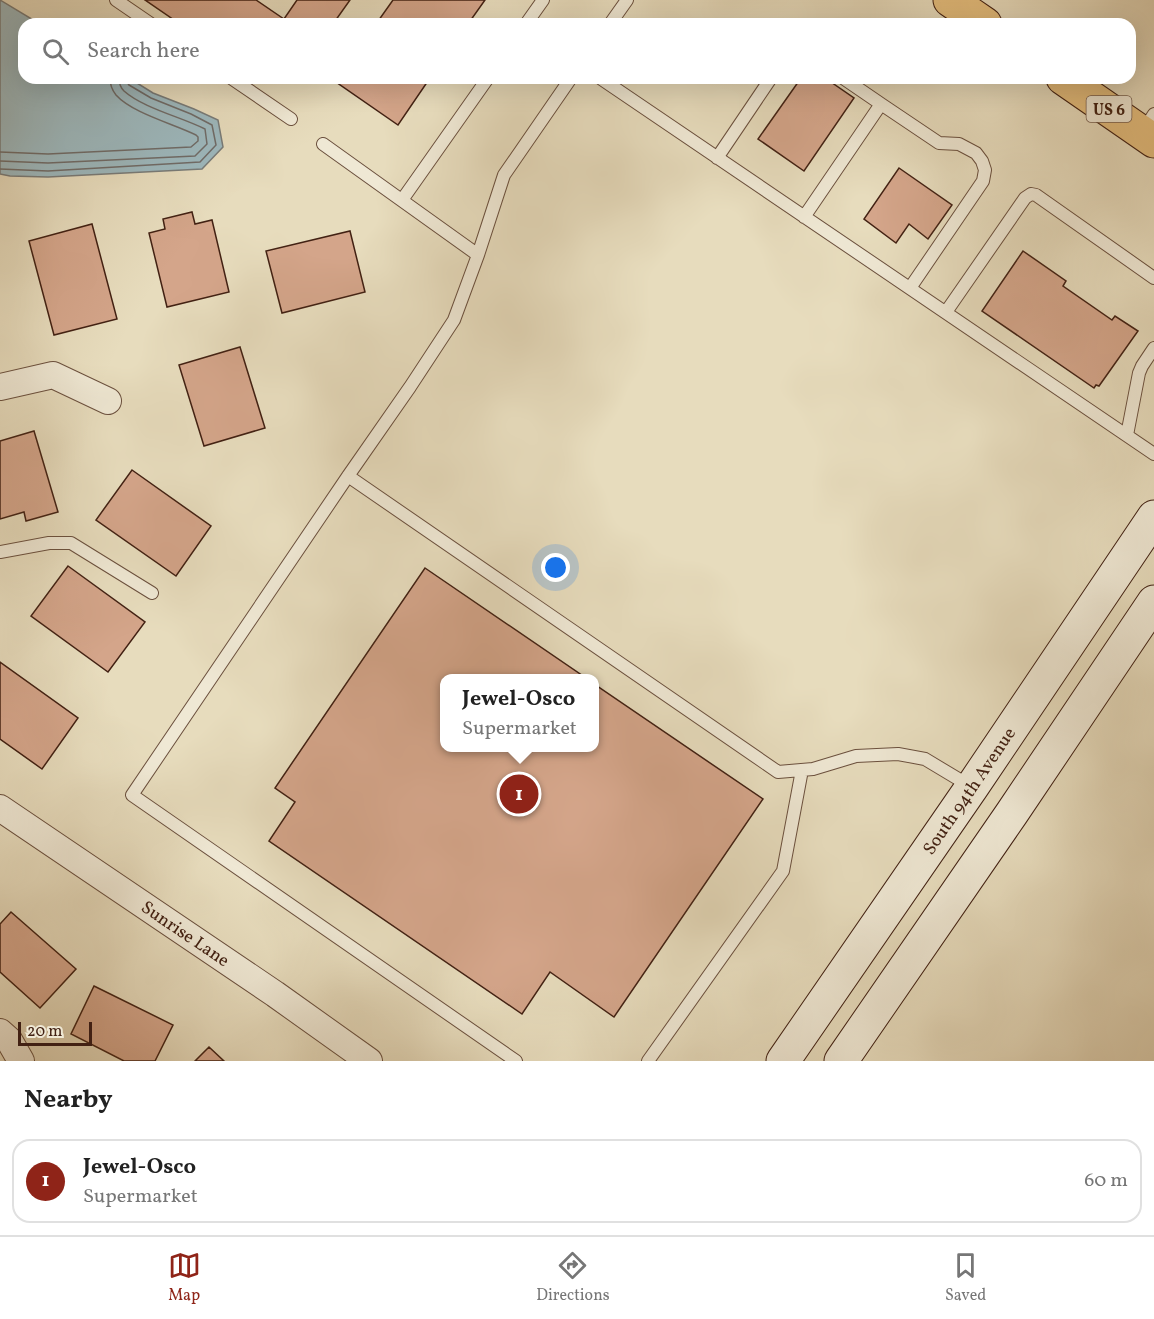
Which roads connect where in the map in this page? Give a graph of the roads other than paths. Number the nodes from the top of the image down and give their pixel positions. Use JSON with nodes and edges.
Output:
{"nodes":[{"id":1,"x":116,"y":0,"type":"edge"},
{"id":2,"x":543,"y":0,"type":"edge"},
{"id":3,"x":627,"y":0,"type":"edge"},
{"id":4,"x":950,"y":0,"type":"edge"},
{"id":5,"x":143,"y":18,"type":"edge"},
{"id":6,"x":530,"y":18,"type":"edge"},
{"id":7,"x":614,"y":18,"type":"edge"},
{"id":8,"x":976,"y":18,"type":"edge"},
{"id":9,"x":240,"y":84,"type":"edge"},
{"id":10,"x":484,"y":84,"type":"edge"},
{"id":11,"x":567,"y":84,"type":"edge"},
{"id":12,"x":609,"y":84,"type":"edge"},
{"id":13,"x":767,"y":84,"type":"edge"},
{"id":14,"x":852,"y":84,"type":"edge"},
{"id":15,"x":1073,"y":84,"type":"edge"},
{"id":16,"x":881,"y":104,"type":"junction"},
{"id":17,"x":291,"y":119,"type":"dead end"},
{"id":18,"x":1150,"y":129,"type":"edge"},
{"id":19,"x":322,"y":144,"type":"dead end"},
{"id":20,"x":717,"y":158,"type":"junction"},
{"id":21,"x":402,"y":200,"type":"junction"},
{"id":22,"x":804,"y":217,"type":"junction"},
{"id":23,"x":478,"y":255,"type":"junction"},
{"id":24,"x":1154,"y":278,"type":"edge"},
{"id":25,"x":910,"y":288,"type":"junction"},
{"id":26,"x":945,"y":312,"type":"junction"},
{"id":27,"x":1154,"y":348,"type":"edge"},
{"id":28,"x":0,"y":387,"type":"edge"},
{"id":29,"x":108,"y":401,"type":"dead end"},
{"id":30,"x":1127,"y":435,"type":"junction"},
{"id":31,"x":1154,"y":454,"type":"edge"},
{"id":32,"x":348,"y":476,"type":"junction"},
{"id":33,"x":1154,"y":518,"type":"edge"},
{"id":34,"x":0,"y":552,"type":"edge"},
{"id":35,"x":152,"y":593,"type":"dead end"},
{"id":36,"x":1154,"y":602,"type":"edge"},
{"id":37,"x":802,"y":770,"type":"junction"},
{"id":38,"x":972,"y":787,"type":"junction"},
{"id":39,"x":0,"y":808,"type":"edge"},
{"id":40,"x":0,"y":1032,"type":"edge"},
{"id":41,"x":21,"y":1061,"type":"edge"},
{"id":42,"x":369,"y":1061,"type":"edge"},
{"id":43,"x":516,"y":1061,"type":"edge"},
{"id":44,"x":648,"y":1061,"type":"edge"},
{"id":45,"x":783,"y":1061,"type":"edge"},
{"id":46,"x":841,"y":1061,"type":"edge"}],
"edges":[{"from":1,"to":5,"type":"lane"},
{"from":2,"to":6,"type":"lane"},
{"from":3,"to":7,"type":"lane"},
{"from":4,"to":8,"type":"main road"},
{"from":9,"to":17,"type":"lane"},
{"from":10,"to":21,"type":"lane"},
{"from":11,"to":23,"type":"lane"},
{"from":12,"to":20,"type":"lane"},
{"from":13,"to":20,"type":"lane"},
{"from":14,"to":16,"type":"lane"},
{"from":15,"to":18,"type":"main road","number":"US 6"},
{"from":16,"to":22,"type":"lane"},
{"from":16,"to":25,"type":"lane"},
{"from":19,"to":21,"type":"lane"},
{"from":20,"to":22,"type":"lane"},
{"from":21,"to":23,"type":"lane"},
{"from":22,"to":25,"type":"lane"},
{"from":23,"to":32,"type":"lane"},
{"from":24,"to":26,"type":"lane"},
{"from":25,"to":26,"type":"lane"},
{"from":26,"to":30,"type":"lane"},
{"from":27,"to":30,"type":"lane"},
{"from":28,"to":29,"type":"street"},
{"from":30,"to":31,"type":"lane"},
{"from":32,"to":37,"type":"lane"},
{"from":32,"to":43,"type":"lane"},
{"from":33,"to":38,"type":"street","name":"South 94th Avenue"},
{"from":34,"to":35,"type":"lane"},
{"from":36,"to":46,"type":"street"},
{"from":37,"to":38,"type":"lane"},
{"from":37,"to":44,"type":"lane"},
{"from":38,"to":45,"type":"street","name":"South 94th Avenue"},
{"from":39,"to":42,"type":"street","name":"Sunrise Lane"},
{"from":40,"to":41,"type":"street"}]}
